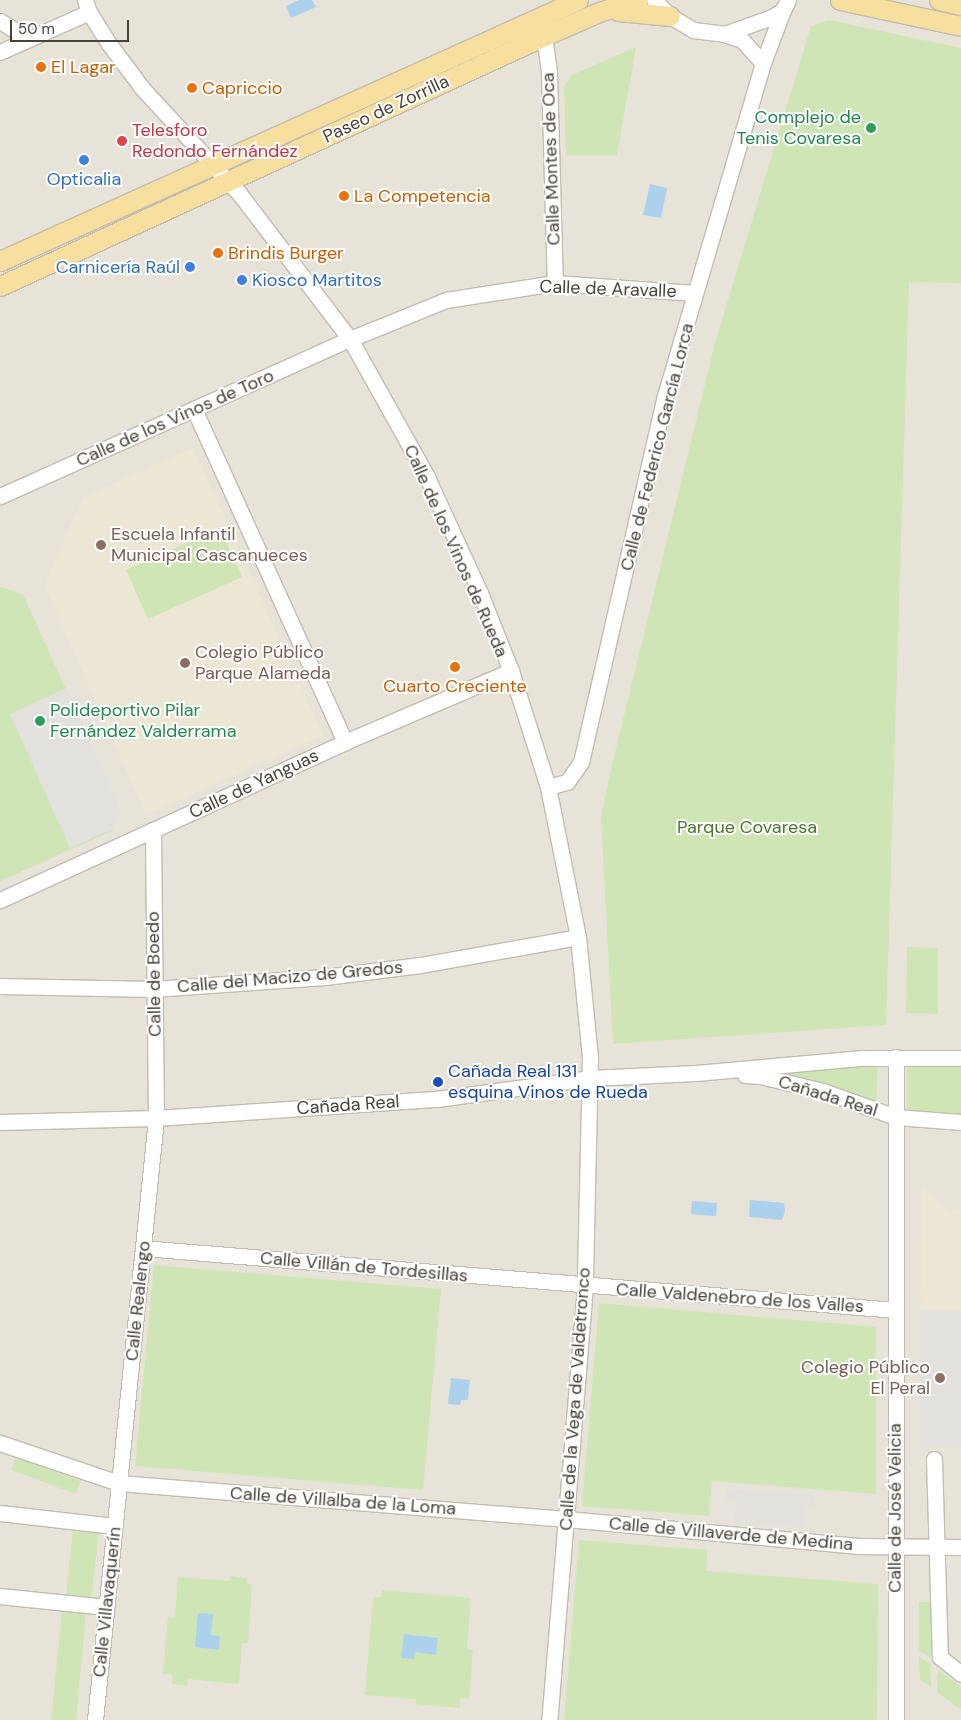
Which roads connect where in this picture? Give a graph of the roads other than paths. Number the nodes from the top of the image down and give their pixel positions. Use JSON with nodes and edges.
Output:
{"nodes":[{"id":1,"x":578,"y":0,"type":"edge"},
{"id":2,"x":638,"y":0,"type":"edge"},
{"id":3,"x":654,"y":0,"type":"edge"},
{"id":4,"x":840,"y":0,"type":"edge"},
{"id":5,"x":939,"y":0,"type":"edge"},
{"id":6,"x":786,"y":5,"type":"edge"},
{"id":7,"x":961,"y":5,"type":"edge"},
{"id":8,"x":87,"y":6,"type":"edge"},
{"id":9,"x":553,"y":6,"type":"edge"},
{"id":10,"x":599,"y":12,"type":"junction"},
{"id":11,"x":670,"y":16,"type":"junction"},
{"id":12,"x":0,"y":21,"type":"edge"},
{"id":13,"x":961,"y":26,"type":"edge"},
{"id":14,"x":724,"y":34,"type":"junction"},
{"id":15,"x":544,"y":36,"type":"junction"},
{"id":16,"x":29,"y":39,"type":"junction"},
{"id":17,"x":0,"y":52,"type":"edge"},
{"id":18,"x":763,"y":63,"type":"junction"},
{"id":19,"x":213,"y":164,"type":"junction"},
{"id":20,"x":229,"y":181,"type":"junction"},
{"id":21,"x":0,"y":261,"type":"edge"},
{"id":22,"x":555,"y":283,"type":"junction"},
{"id":23,"x":0,"y":286,"type":"edge"},
{"id":24,"x":695,"y":293,"type":"junction"},
{"id":25,"x":350,"y":339,"type":"junction"},
{"id":26,"x":194,"y":409,"type":"junction"},
{"id":27,"x":0,"y":496,"type":"edge"},
{"id":28,"x":511,"y":671,"type":"junction"},
{"id":29,"x":345,"y":742,"type":"junction"},
{"id":30,"x":548,"y":786,"type":"junction"},
{"id":31,"x":153,"y":830,"type":"junction"},
{"id":32,"x":0,"y":900,"type":"edge"},
{"id":33,"x":578,"y":937,"type":"junction"},
{"id":34,"x":0,"y":986,"type":"edge"},
{"id":35,"x":153,"y":989,"type":"junction"},
{"id":36,"x":896,"y":1057,"type":"junction"},
{"id":37,"x":961,"y":1058,"type":"edge"},
{"id":38,"x":696,"y":1073,"type":"junction"},
{"id":39,"x":590,"y":1078,"type":"junction"},
{"id":40,"x":896,"y":1117,"type":"junction"},
{"id":41,"x":156,"y":1118,"type":"junction"},
{"id":42,"x":0,"y":1122,"type":"edge"},
{"id":43,"x":961,"y":1122,"type":"edge"},
{"id":44,"x":143,"y":1248,"type":"junction"},
{"id":45,"x":585,"y":1286,"type":"junction"},
{"id":46,"x":895,"y":1310,"type":"junction"},
{"id":47,"x":0,"y":1443,"type":"edge"},
{"id":48,"x":934,"y":1459,"type":"dead end"},
{"id":49,"x":119,"y":1484,"type":"junction"},
{"id":50,"x":0,"y":1513,"type":"edge"},
{"id":51,"x":567,"y":1519,"type":"junction"},
{"id":52,"x":114,"y":1526,"type":"junction"},
{"id":53,"x":937,"y":1546,"type":"junction"},
{"id":54,"x":961,"y":1547,"type":"edge"},
{"id":55,"x":895,"y":1548,"type":"junction"},
{"id":56,"x":0,"y":1596,"type":"edge"},
{"id":57,"x":106,"y":1607,"type":"junction"},
{"id":58,"x":961,"y":1674,"type":"edge"},
{"id":59,"x":95,"y":1720,"type":"edge"},
{"id":60,"x":549,"y":1720,"type":"edge"},
{"id":61,"x":896,"y":1720,"type":"edge"}],
"edges":[{"from":1,"to":9,"type":"main road","name":"Paseo de Zorrilla"},
{"from":2,"to":10,"type":"main road","name":"Paseo de Zorrilla"},
{"from":3,"to":11,"type":"street"},
{"from":4,"to":13,"type":"main road"},
{"from":5,"to":7,"type":"main road"},
{"from":6,"to":14,"type":"street"},
{"from":6,"to":18,"type":"street","name":"Calle de Federico García Lorca"},
{"from":8,"to":16,"type":"street"},
{"from":8,"to":19,"type":"street","name":"Calle de los Vinos de Rueda"},
{"from":9,"to":19,"type":"main road","name":"Paseo de Zorrilla"},
{"from":10,"to":11,"type":"main road"},
{"from":10,"to":15,"type":"main road","name":"Paseo de Zorrilla"},
{"from":11,"to":14,"type":"street"},
{"from":12,"to":16,"type":"street"},
{"from":14,"to":18,"type":"street"},
{"from":15,"to":20,"type":"main road","name":"Paseo de Zorrilla"},
{"from":15,"to":22,"type":"street","name":"Calle Montes de Oca"},
{"from":16,"to":17,"type":"street"},
{"from":18,"to":24,"type":"street","name":"Calle de Federico García Lorca"},
{"from":19,"to":20,"type":"street","name":"Calle de los Vinos de Rueda"},
{"from":19,"to":21,"type":"main road","name":"Paseo de Zorrilla"},
{"from":20,"to":23,"type":"main road","name":"Paseo de Zorrilla"},
{"from":20,"to":25,"type":"street","name":"Calle de los Vinos de Rueda"},
{"from":22,"to":24,"type":"street","name":"Calle de Aravalle"},
{"from":22,"to":25,"type":"street","name":"Calle de Aravalle"},
{"from":24,"to":30,"type":"street","name":"Calle de Federico García Lorca"},
{"from":25,"to":26,"type":"street","name":"Calle de los Vinos de Toro"},
{"from":25,"to":28,"type":"street","name":"Calle de los Vinos de Rueda"},
{"from":26,"to":27,"type":"street","name":"Calle de los Vinos de Toro"},
{"from":26,"to":29,"type":"street"},
{"from":28,"to":29,"type":"street","name":"Calle de Yanguas"},
{"from":28,"to":30,"type":"street","name":"Calle de los Vinos de Rueda"},
{"from":29,"to":31,"type":"street","name":"Calle de Yanguas"},
{"from":30,"to":33,"type":"street","name":"Calle de los Vinos de Rueda"},
{"from":31,"to":32,"type":"street","name":"Calle de Yanguas"},
{"from":31,"to":35,"type":"street","name":"Calle de Boedo"},
{"from":33,"to":35,"type":"street","name":"Calle del Macizo de Gredos"},
{"from":33,"to":39,"type":"street"},
{"from":34,"to":35,"type":"street","name":"Calle del Macizo de Gredos"},
{"from":35,"to":41,"type":"street","name":"Calle de Boedo"},
{"from":36,"to":37,"type":"street","name":"Cañada Real"},
{"from":36,"to":38,"type":"street","name":"Cañada Real"},
{"from":36,"to":40,"type":"street","name":"Calle de José Velicia"},
{"from":38,"to":39,"type":"street","name":"Cañada Real"},
{"from":38,"to":40,"type":"street","name":"Cañada Real"},
{"from":39,"to":41,"type":"street","name":"Cañada Real"},
{"from":39,"to":45,"type":"street","name":"Calle de la Vega de Valdetronco"},
{"from":40,"to":43,"type":"street","name":"Cañada Real"},
{"from":40,"to":46,"type":"street","name":"Calle de José Velicia"},
{"from":41,"to":42,"type":"street","name":"Cañada Real"},
{"from":41,"to":44,"type":"street","name":"Calle Realengo"},
{"from":44,"to":45,"type":"street","name":"Calle Villán de Tordesillas"},
{"from":44,"to":49,"type":"street","name":"Calle Realengo"},
{"from":45,"to":46,"type":"street","name":"Calle Valdenebro de los Valles"},
{"from":45,"to":51,"type":"street","name":"Calle de la Vega de Valdetronco"},
{"from":46,"to":55,"type":"street","name":"Calle de José Velicia"},
{"from":47,"to":49,"type":"street","name":"Calle de Villalba de la Loma"},
{"from":48,"to":53,"type":"street"},
{"from":49,"to":51,"type":"street","name":"Calle de Villalba de la Loma"},
{"from":49,"to":52,"type":"street","name":"Calle Villavaquerín"},
{"from":50,"to":52,"type":"street"},
{"from":51,"to":55,"type":"street","name":"Calle de Villaverde de Medina"},
{"from":51,"to":60,"type":"street","name":"Calle de la Vega de Valdetronco"},
{"from":52,"to":57,"type":"street","name":"Calle Villavaquerín"},
{"from":53,"to":54,"type":"street","name":"Calle de Villaverde de Medina"},
{"from":53,"to":55,"type":"street","name":"Calle de Villaverde de Medina"},
{"from":53,"to":58,"type":"street"},
{"from":55,"to":61,"type":"street","name":"Calle de José Velicia"},
{"from":56,"to":57,"type":"street"},
{"from":57,"to":59,"type":"street","name":"Calle Villavaquerín"}]}
